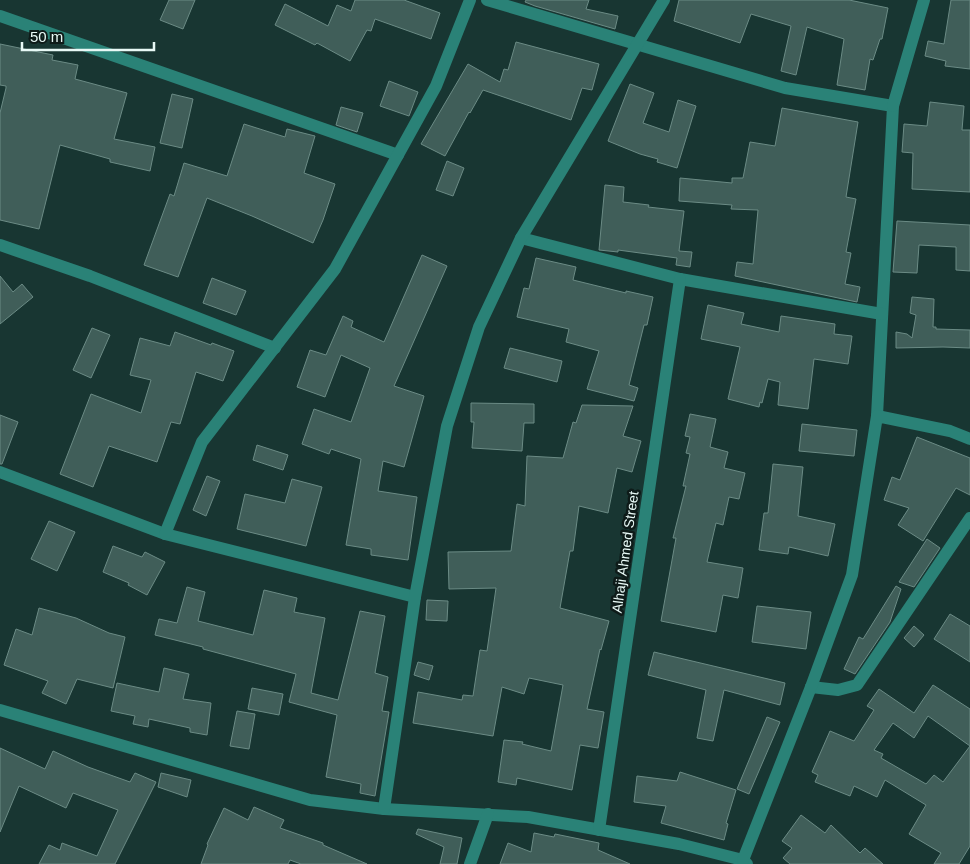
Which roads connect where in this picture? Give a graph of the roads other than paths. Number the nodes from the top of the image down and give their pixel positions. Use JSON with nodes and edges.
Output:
{"nodes":[{"id":1,"x":470,"y":0,"type":"edge"},
{"id":2,"x":487,"y":0,"type":"edge"},
{"id":3,"x":664,"y":0,"type":"edge"},
{"id":4,"x":924,"y":0,"type":"edge"},
{"id":5,"x":0,"y":16,"type":"edge"},
{"id":6,"x":637,"y":44,"type":"junction"},
{"id":7,"x":893,"y":106,"type":"junction"},
{"id":8,"x":398,"y":155,"type":"junction"},
{"id":9,"x":520,"y":238,"type":"junction"},
{"id":10,"x":0,"y":245,"type":"edge"},
{"id":11,"x":680,"y":279,"type":"junction"},
{"id":12,"x":882,"y":314,"type":"junction"},
{"id":13,"x":275,"y":348,"type":"junction"},
{"id":14,"x":877,"y":416,"type":"junction"},
{"id":15,"x":970,"y":439,"type":"edge"},
{"id":16,"x":0,"y":472,"type":"edge"},
{"id":17,"x":970,"y":518,"type":"edge"},
{"id":18,"x":165,"y":534,"type":"junction"},
{"id":19,"x":415,"y":597,"type":"junction"},
{"id":20,"x":811,"y":687,"type":"junction"},
{"id":21,"x":0,"y":710,"type":"edge"},
{"id":22,"x":384,"y":809,"type":"junction"},
{"id":23,"x":488,"y":814,"type":"junction"},
{"id":24,"x":599,"y":830,"type":"junction"},
{"id":25,"x":745,"y":862,"type":"edge"},
{"id":26,"x":470,"y":864,"type":"edge"}],
"edges":[{"from":1,"to":8,"type":"street"},
{"from":2,"to":6,"type":"street"},
{"from":3,"to":6,"type":"street"},
{"from":4,"to":7,"type":"street"},
{"from":5,"to":8,"type":"street"},
{"from":6,"to":7,"type":"street"},
{"from":6,"to":9,"type":"street"},
{"from":7,"to":12,"type":"street"},
{"from":8,"to":13,"type":"street"},
{"from":9,"to":11,"type":"street"},
{"from":9,"to":19,"type":"street"},
{"from":10,"to":13,"type":"street"},
{"from":11,"to":12,"type":"street"},
{"from":11,"to":24,"type":"street","name":"Alhaji Ahmed Street"},
{"from":12,"to":14,"type":"street"},
{"from":13,"to":18,"type":"street"},
{"from":14,"to":15,"type":"street"},
{"from":14,"to":20,"type":"street"},
{"from":16,"to":18,"type":"street"},
{"from":17,"to":20,"type":"street"},
{"from":18,"to":19,"type":"street"},
{"from":19,"to":22,"type":"street"},
{"from":20,"to":25,"type":"street"},
{"from":21,"to":22,"type":"street"},
{"from":22,"to":23,"type":"street"},
{"from":23,"to":24,"type":"street"},
{"from":23,"to":26,"type":"street"},
{"from":24,"to":25,"type":"street"}]}
